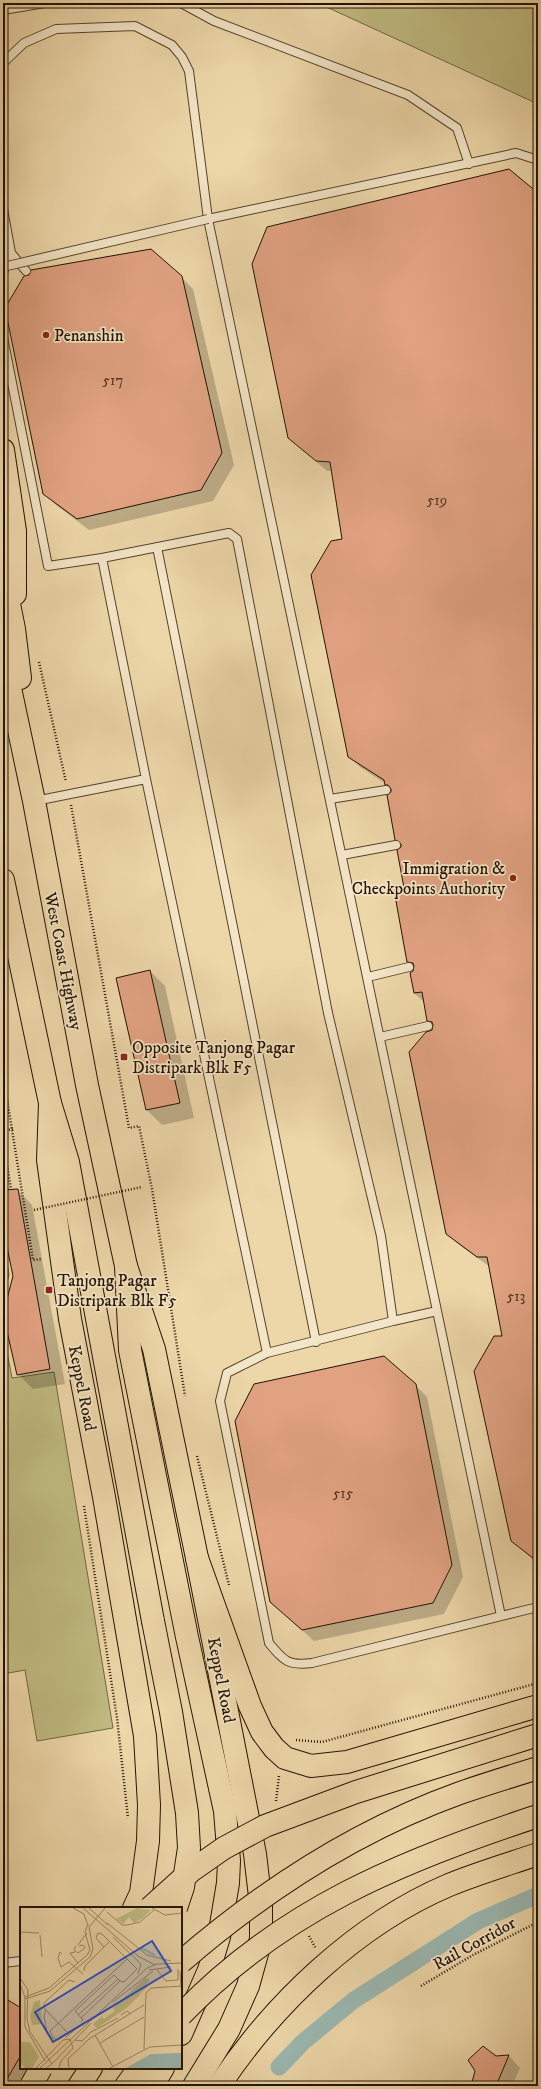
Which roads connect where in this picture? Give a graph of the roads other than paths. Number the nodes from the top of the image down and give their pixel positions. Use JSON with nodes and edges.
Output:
{"nodes":[{"id":1,"x":45,"y":3,"type":"edge"},
{"id":2,"x":181,"y":3,"type":"edge"},
{"id":3,"x":3,"y":10,"type":"edge"},
{"id":4,"x":3,"y":63,"type":"edge"},
{"id":5,"x":538,"y":160,"type":"edge"},
{"id":6,"x":468,"y":164,"type":"junction"},
{"id":7,"x":3,"y":209,"type":"edge"},
{"id":8,"x":208,"y":219,"type":"junction"},
{"id":9,"x":11,"y":252,"type":"junction"},
{"id":10,"x":3,"y":267,"type":"edge"},
{"id":11,"x":26,"y":271,"type":"dead end"},
{"id":12,"x":3,"y":272,"type":"edge"},
{"id":13,"x":3,"y":337,"type":"edge"},
{"id":14,"x":3,"y":450,"type":"edge"},
{"id":15,"x":157,"y":546,"type":"junction"},
{"id":16,"x":102,"y":558,"type":"junction"},
{"id":17,"x":3,"y":574,"type":"edge"},
{"id":18,"x":14,"y":629,"type":"junction"},
{"id":19,"x":3,"y":656,"type":"edge"},
{"id":20,"x":146,"y":778,"type":"junction"},
{"id":21,"x":386,"y":790,"type":"dead end"},
{"id":22,"x":330,"y":799,"type":"junction"},
{"id":23,"x":34,"y":801,"type":"junction"},
{"id":24,"x":396,"y":845,"type":"dead end"},
{"id":25,"x":342,"y":855,"type":"junction"},
{"id":26,"x":3,"y":880,"type":"edge"},
{"id":27,"x":408,"y":967,"type":"dead end"},
{"id":28,"x":368,"y":977,"type":"junction"},
{"id":29,"x":428,"y":1026,"type":"dead end"},
{"id":30,"x":380,"y":1037,"type":"junction"},
{"id":31,"x":50,"y":1103,"type":"junction"},
{"id":32,"x":126,"y":1266,"type":"junction"},
{"id":33,"x":438,"y":1311,"type":"junction"},
{"id":34,"x":393,"y":1321,"type":"junction"},
{"id":35,"x":316,"y":1342,"type":"junction"},
{"id":36,"x":267,"y":1354,"type":"junction"},
{"id":37,"x":197,"y":1558,"type":"junction"},
{"id":38,"x":538,"y":1607,"type":"edge"},
{"id":39,"x":501,"y":1616,"type":"junction"},
{"id":40,"x":538,"y":1706,"type":"edge"},
{"id":41,"x":538,"y":1735,"type":"edge"},
{"id":42,"x":538,"y":1768,"type":"edge"},
{"id":43,"x":538,"y":1816,"type":"edge"},
{"id":44,"x":538,"y":1854,"type":"edge"},
{"id":45,"x":134,"y":1907,"type":"edge"},
{"id":46,"x":151,"y":1907,"type":"edge"},
{"id":47,"x":176,"y":1907,"type":"edge"},
{"id":48,"x":182,"y":1961,"type":"edge"},
{"id":49,"x":20,"y":1962,"type":"edge"},
{"id":50,"x":3,"y":1963,"type":"edge"},
{"id":51,"x":182,"y":2014,"type":"edge"},
{"id":52,"x":182,"y":2032,"type":"edge"},
{"id":53,"x":40,"y":2069,"type":"edge"},
{"id":54,"x":48,"y":2069,"type":"edge"},
{"id":55,"x":76,"y":2069,"type":"edge"},
{"id":56,"x":89,"y":2069,"type":"edge"},
{"id":57,"x":138,"y":2069,"type":"edge"},
{"id":58,"x":162,"y":2069,"type":"edge"},
{"id":59,"x":31,"y":2086,"type":"edge"},
{"id":60,"x":39,"y":2086,"type":"edge"},
{"id":61,"x":67,"y":2086,"type":"edge"},
{"id":62,"x":79,"y":2086,"type":"edge"},
{"id":63,"x":126,"y":2086,"type":"edge"},
{"id":64,"x":152,"y":2086,"type":"edge"},
{"id":65,"x":194,"y":2086,"type":"edge"},
{"id":66,"x":219,"y":2086,"type":"edge"}],
"edges":[{"from":1,"to":3,"type":"lane"},
{"from":2,"to":6,"type":"lane"},
{"from":4,"to":8,"type":"lane"},
{"from":5,"to":6,"type":"lane"},
{"from":6,"to":8,"type":"lane"},
{"from":7,"to":9,"type":"lane"},
{"from":8,"to":10,"type":"lane","bridge":true},
{"from":8,"to":22,"type":"lane"},
{"from":9,"to":11,"type":"lane"},
{"from":9,"to":12,"type":"lane"},
{"from":13,"to":16,"type":"lane"},
{"from":14,"to":18,"type":"highway"},
{"from":15,"to":16,"type":"lane"},
{"from":15,"to":34,"type":"lane"},
{"from":15,"to":35,"type":"lane"},
{"from":16,"to":20,"type":"lane"},
{"from":17,"to":18,"type":"highway"},
{"from":18,"to":23,"type":"highway"},
{"from":19,"to":23,"type":"highway","name":"West Coast Highway"},
{"from":20,"to":23,"type":"lane"},
{"from":20,"to":36,"type":"lane"},
{"from":21,"to":22,"type":"lane"},
{"from":22,"to":25,"type":"lane"},
{"from":23,"to":32,"type":"highway","name":"West Coast Highway"},
{"from":24,"to":25,"type":"lane"},
{"from":25,"to":28,"type":"lane"},
{"from":26,"to":31,"type":"highway"},
{"from":27,"to":28,"type":"lane"},
{"from":28,"to":30,"type":"lane"},
{"from":29,"to":30,"type":"lane"},
{"from":30,"to":33,"type":"lane"},
{"from":31,"to":45,"type":"highway","name":"Keppel Road"},
{"from":31,"to":47,"type":"highway","bridge":true},
{"from":32,"to":37,"type":"highway","name":"Keppel Road"},
{"from":32,"to":52,"type":"highway"},
{"from":33,"to":34,"type":"lane"},
{"from":33,"to":39,"type":"lane"},
{"from":34,"to":35,"type":"lane"},
{"from":35,"to":36,"type":"lane"},
{"from":36,"to":39,"type":"lane"},
{"from":37,"to":40,"type":"highway"},
{"from":37,"to":65,"type":"highway","name":"Keppel Road"},
{"from":38,"to":39,"type":"lane"},
{"from":41,"to":46,"type":"highway","bridge":true},
{"from":42,"to":48,"type":"highway","bridge":true},
{"from":43,"to":51,"type":"highway","bridge":true},
{"from":44,"to":66,"type":"highway"},
{"from":49,"to":50,"type":"lane"},
{"from":53,"to":59,"type":"highway","bridge":true},
{"from":54,"to":60,"type":"highway"},
{"from":55,"to":61,"type":"highway"},
{"from":56,"to":62,"type":"highway"},
{"from":57,"to":63,"type":"highway"},
{"from":58,"to":64,"type":"highway"}]}
